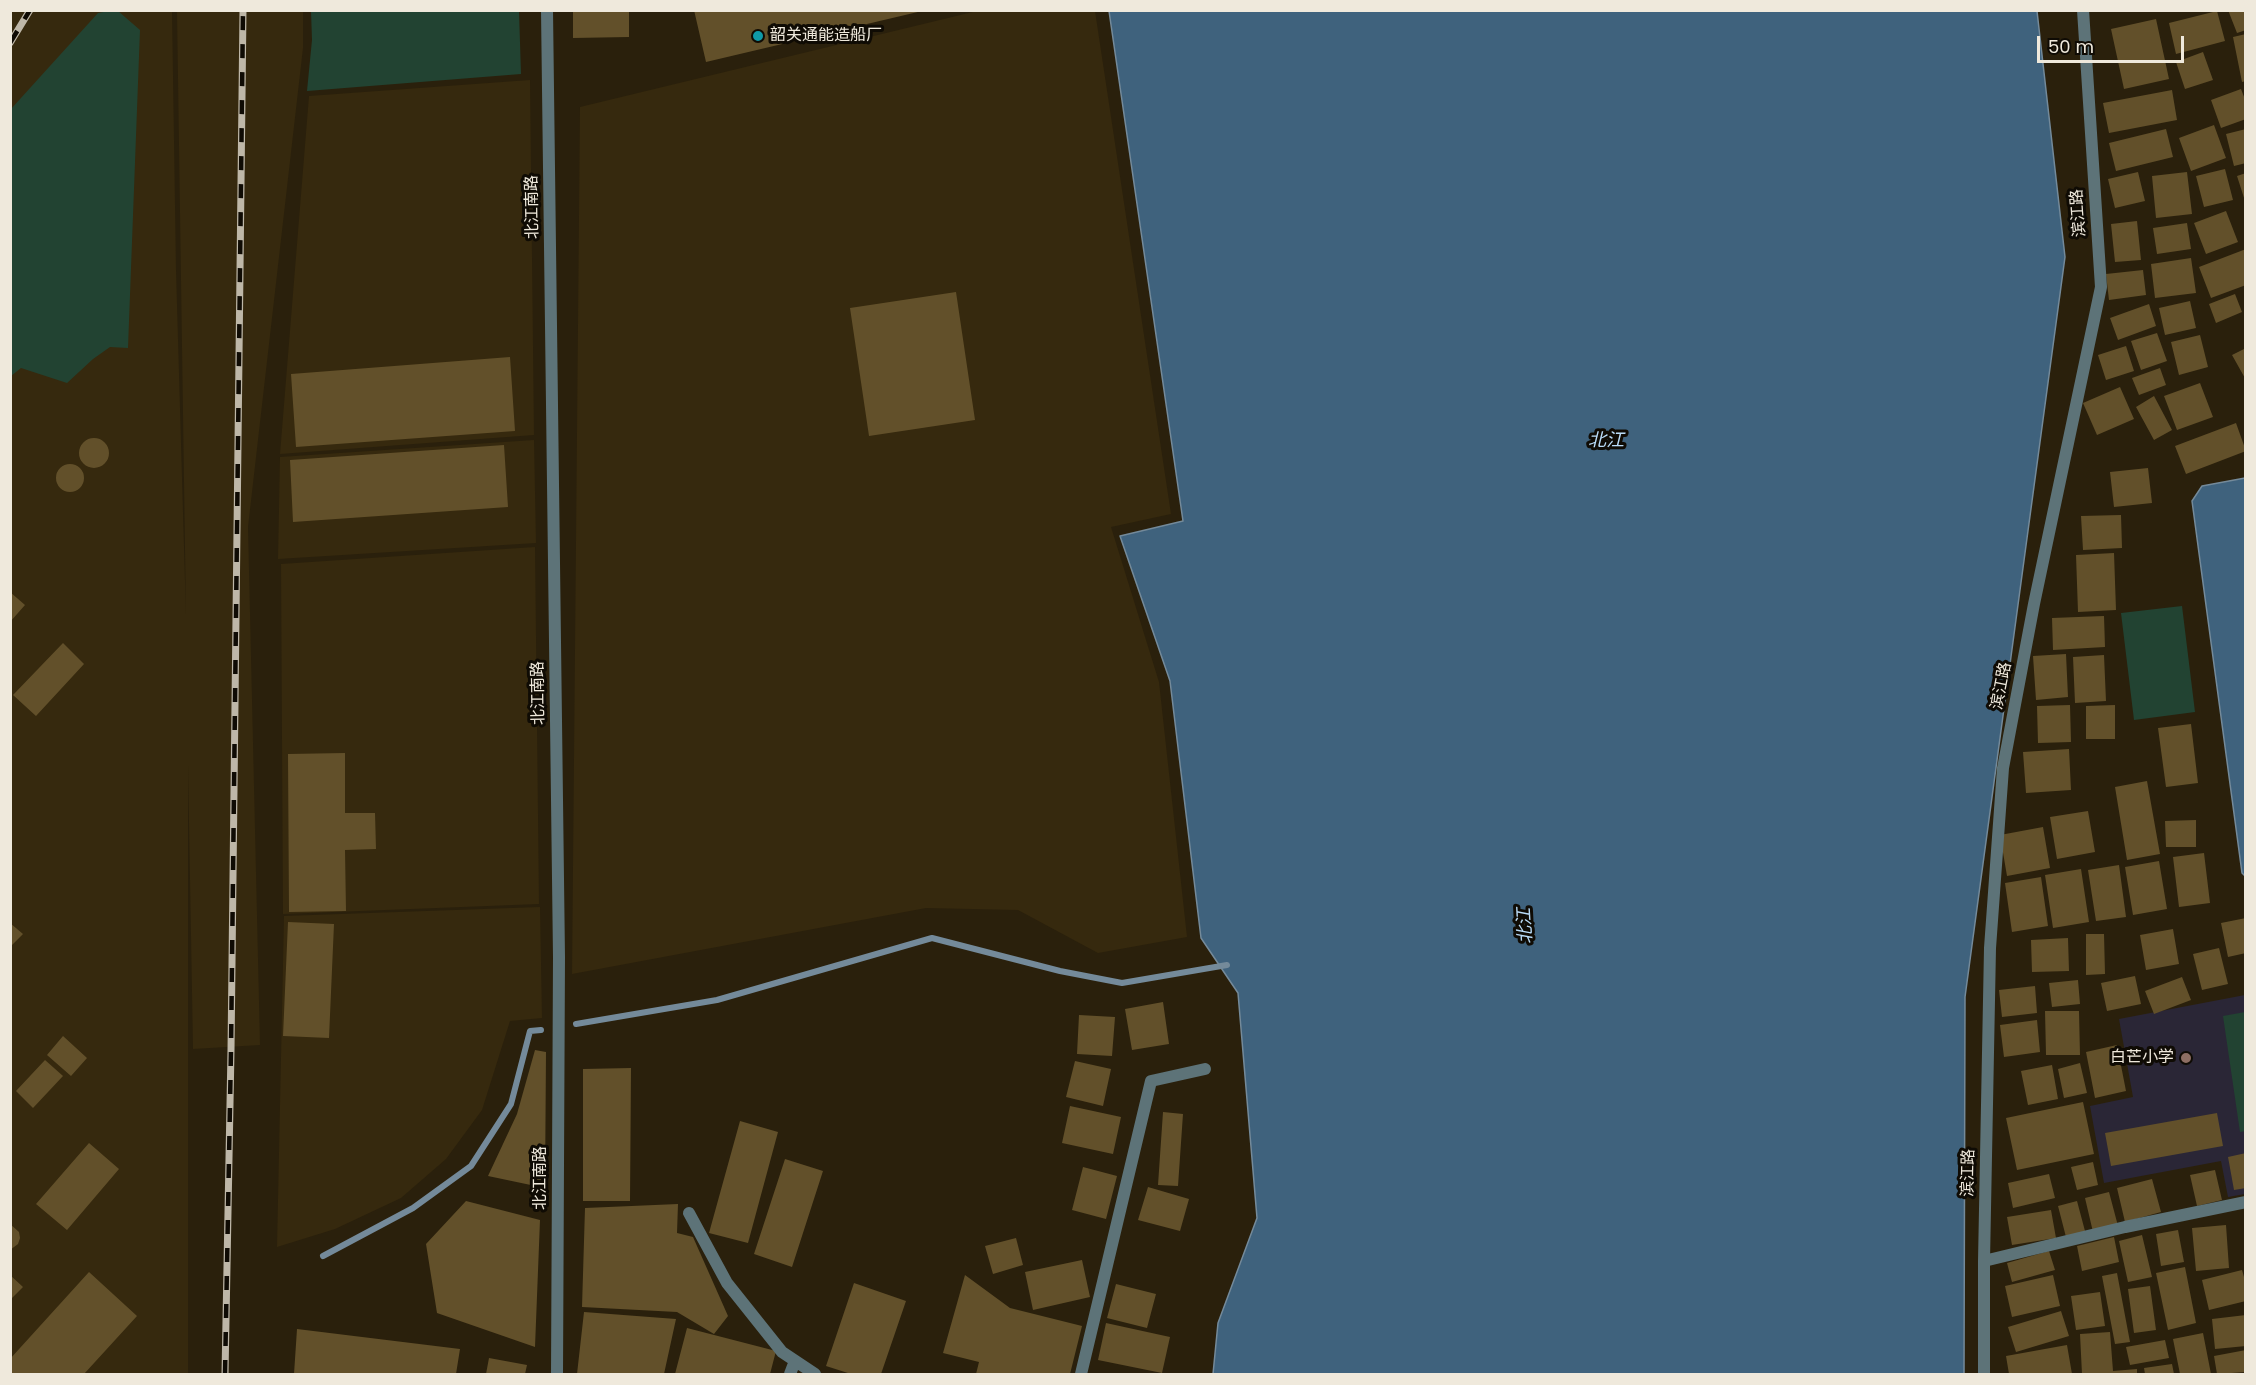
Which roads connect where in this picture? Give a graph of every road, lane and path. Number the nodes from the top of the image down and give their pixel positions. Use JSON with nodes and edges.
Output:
{"nodes":[{"id":1,"x":547,"y":10,"type":"edge"},
{"id":2,"x":2083,"y":10,"type":"edge"},
{"id":3,"x":1205,"y":1069,"type":"dead end"},
{"id":4,"x":2246,"y":1202,"type":"edge"},
{"id":5,"x":689,"y":1213,"type":"dead end"},
{"id":6,"x":1984,"y":1261,"type":"junction"},
{"id":7,"x":795,"y":1361,"type":"junction"},
{"id":8,"x":557,"y":1374,"type":"edge"},
{"id":9,"x":790,"y":1374,"type":"edge"},
{"id":10,"x":815,"y":1374,"type":"edge"},
{"id":11,"x":1081,"y":1374,"type":"edge"},
{"id":12,"x":1984,"y":1374,"type":"edge"}],
"edges":[{"from":1,"to":8,"type":"street","name":"北江南路"},
{"from":2,"to":6,"type":"street","name":"滨江路"},
{"from":3,"to":11,"type":"street"},
{"from":4,"to":6,"type":"street"},
{"from":5,"to":7,"type":"street"},
{"from":6,"to":12,"type":"street","name":"滨江路"},
{"from":7,"to":9,"type":"street"},
{"from":7,"to":10,"type":"street"}]}
